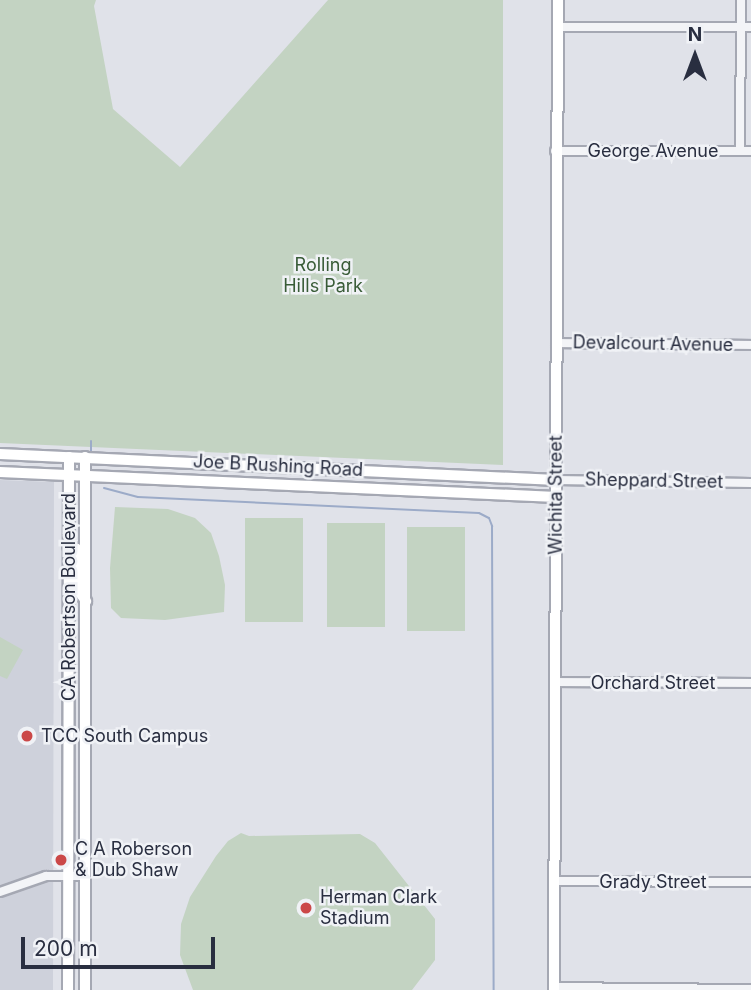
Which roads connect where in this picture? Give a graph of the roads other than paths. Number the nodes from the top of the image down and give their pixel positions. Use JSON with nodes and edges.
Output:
{"nodes":[{"id":1,"x":558,"y":0,"type":"edge"},
{"id":2,"x":741,"y":0,"type":"edge"},
{"id":3,"x":557,"y":27,"type":"junction"},
{"id":4,"x":741,"y":27,"type":"junction"},
{"id":5,"x":751,"y":27,"type":"edge"},
{"id":6,"x":555,"y":150,"type":"junction"},
{"id":7,"x":740,"y":151,"type":"junction"},
{"id":8,"x":751,"y":151,"type":"edge"},
{"id":9,"x":556,"y":343,"type":"junction"},
{"id":10,"x":751,"y":345,"type":"edge"},
{"id":11,"x":0,"y":454,"type":"edge"},
{"id":12,"x":69,"y":457,"type":"junction"},
{"id":13,"x":85,"y":457,"type":"junction"},
{"id":14,"x":0,"y":472,"type":"edge"},
{"id":15,"x":69,"y":475,"type":"junction"},
{"id":16,"x":85,"y":476,"type":"junction"},
{"id":17,"x":556,"y":480,"type":"junction"},
{"id":18,"x":751,"y":483,"type":"edge"},
{"id":19,"x":556,"y":497,"type":"junction"},
{"id":20,"x":68,"y":545,"type":"junction"},
{"id":21,"x":86,"y":601,"type":"junction"},
{"id":22,"x":68,"y":651,"type":"junction"},
{"id":23,"x":87,"y":651,"type":"junction"},
{"id":24,"x":556,"y":682,"type":"junction"},
{"id":25,"x":751,"y":683,"type":"edge"},
{"id":26,"x":70,"y":745,"type":"junction"},
{"id":27,"x":85,"y":745,"type":"junction"},
{"id":28,"x":68,"y":875,"type":"junction"},
{"id":29,"x":85,"y":876,"type":"junction"},
{"id":30,"x":555,"y":881,"type":"junction"},
{"id":31,"x":751,"y":882,"type":"edge"},
{"id":32,"x":0,"y":892,"type":"edge"},
{"id":33,"x":554,"y":988,"type":"edge"},
{"id":34,"x":751,"y":989,"type":"edge"},
{"id":35,"x":68,"y":990,"type":"edge"},
{"id":36,"x":85,"y":990,"type":"edge"}],
"edges":[{"from":1,"to":3,"type":"street","name":"Wichita Street"},
{"from":2,"to":4,"type":"street"},
{"from":3,"to":4,"type":"street"},
{"from":3,"to":6,"type":"street","name":"Wichita Street"},
{"from":4,"to":5,"type":"street"},
{"from":4,"to":7,"type":"street"},
{"from":6,"to":7,"type":"street","name":"George Avenue"},
{"from":6,"to":9,"type":"street","name":"Wichita Street"},
{"from":7,"to":8,"type":"street","name":"George Avenue"},
{"from":9,"to":10,"type":"street","name":"Devalcourt Avenue"},
{"from":9,"to":17,"type":"street","name":"Wichita Street"},
{"from":11,"to":12,"type":"street","name":"Joe B Rushing Road"},
{"from":12,"to":13,"type":"street","name":"Joe B Rushing Road"},
{"from":12,"to":15,"type":"street","name":"CA Robertson Boulevard"},
{"from":13,"to":16,"type":"street","name":"CA Robertson Boulevard"},
{"from":13,"to":17,"type":"street","name":"Joe B Rushing Road"},
{"from":14,"to":15,"type":"street","name":"Joe B Rushing Road"},
{"from":15,"to":16,"type":"street","name":"Joe B Rushing Road"},
{"from":15,"to":20,"type":"street","name":"CA Robertson Boulevard"},
{"from":16,"to":19,"type":"street","name":"Joe B Rushing Road"},
{"from":16,"to":21,"type":"street","name":"CA Robertson Boulevard"},
{"from":17,"to":18,"type":"street","name":"Sheppard Street"},
{"from":17,"to":19,"type":"street","name":"Wichita Street"},
{"from":19,"to":24,"type":"street","name":"Wichita Street"},
{"from":20,"to":21,"type":"street"},
{"from":20,"to":22,"type":"street","name":"CA Robertson Boulevard"},
{"from":21,"to":23,"type":"street","name":"CA Robertson Boulevard"},
{"from":22,"to":23,"type":"street"},
{"from":22,"to":26,"type":"street","name":"CA Robertson Boulevard"},
{"from":23,"to":27,"type":"street","name":"CA Robertson Boulevard"},
{"from":24,"to":25,"type":"street","name":"Orchard Street"},
{"from":24,"to":30,"type":"street","name":"Wichita Street"},
{"from":26,"to":27,"type":"street"},
{"from":26,"to":28,"type":"street","name":"CA Robertson Boulevard"},
{"from":27,"to":29,"type":"street","name":"CA Robertson Boulevard"},
{"from":28,"to":29,"type":"street"},
{"from":28,"to":32,"type":"street"},
{"from":28,"to":35,"type":"street","name":"CA Robertson Boulevard"},
{"from":29,"to":36,"type":"street","name":"CA Robertson Boulevard"},
{"from":30,"to":31,"type":"street","name":"Grady Street"},
{"from":30,"to":33,"type":"street","name":"Wichita Street"},
{"from":33,"to":34,"type":"street"}]}
